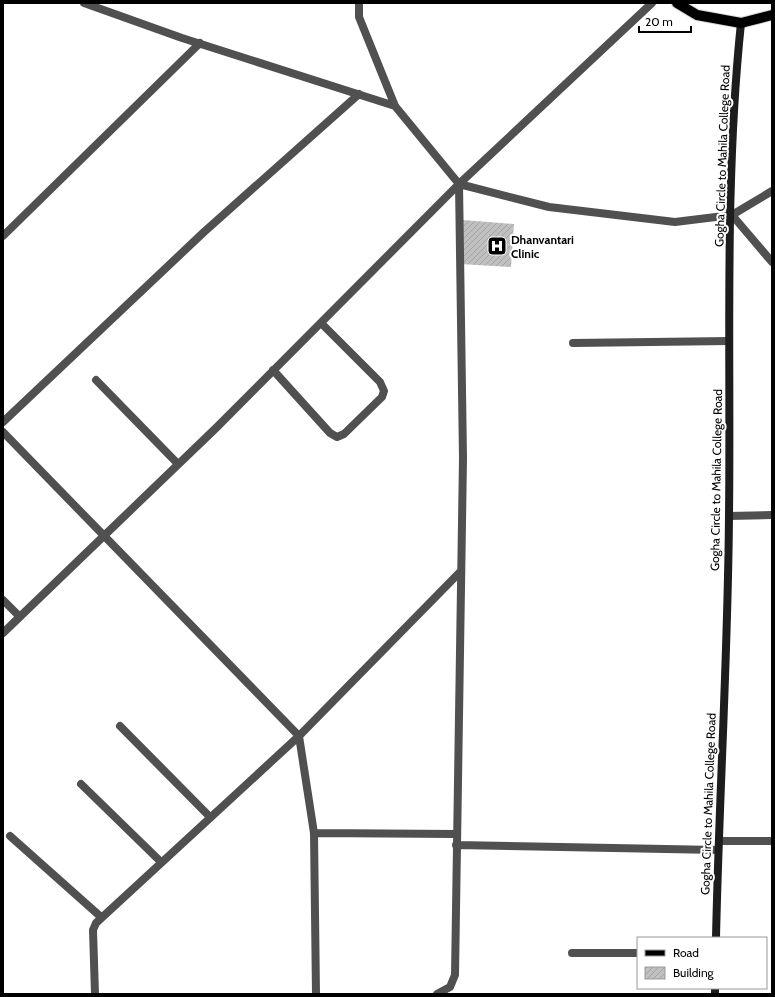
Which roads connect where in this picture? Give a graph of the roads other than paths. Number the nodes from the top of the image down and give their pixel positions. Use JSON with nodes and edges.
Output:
{"nodes":[{"id":1,"x":84,"y":3,"type":"edge"},
{"id":2,"x":359,"y":3,"type":"edge"},
{"id":3,"x":652,"y":3,"type":"edge"},
{"id":4,"x":677,"y":3,"type":"edge"},
{"id":5,"x":772,"y":15,"type":"edge"},
{"id":6,"x":741,"y":23,"type":"junction"},
{"id":7,"x":200,"y":43,"type":"junction"},
{"id":8,"x":359,"y":94,"type":"junction"},
{"id":9,"x":395,"y":106,"type":"junction"},
{"id":10,"x":459,"y":184,"type":"junction"},
{"id":11,"x":772,"y":190,"type":"edge"},
{"id":12,"x":732,"y":215,"type":"junction"},
{"id":13,"x":3,"y":236,"type":"edge"},
{"id":14,"x":772,"y":262,"type":"edge"},
{"id":15,"x":321,"y":323,"type":"junction"},
{"id":16,"x":729,"y":341,"type":"junction"},
{"id":17,"x":573,"y":343,"type":"dead end"},
{"id":18,"x":273,"y":370,"type":"junction"},
{"id":19,"x":96,"y":380,"type":"dead end"},
{"id":20,"x":3,"y":422,"type":"edge"},
{"id":21,"x":3,"y":432,"type":"edge"},
{"id":22,"x":178,"y":464,"type":"junction"},
{"id":23,"x":772,"y":515,"type":"edge"},
{"id":24,"x":729,"y":516,"type":"junction"},
{"id":25,"x":103,"y":536,"type":"junction"},
{"id":26,"x":461,"y":571,"type":"junction"},
{"id":27,"x":3,"y":600,"type":"edge"},
{"id":28,"x":20,"y":617,"type":"junction"},
{"id":29,"x":3,"y":633,"type":"edge"},
{"id":30,"x":120,"y":726,"type":"dead end"},
{"id":31,"x":299,"y":736,"type":"junction"},
{"id":32,"x":81,"y":784,"type":"dead end"},
{"id":33,"x":210,"y":818,"type":"junction"},
{"id":34,"x":314,"y":833,"type":"junction"},
{"id":35,"x":456,"y":834,"type":"junction"},
{"id":36,"x":10,"y":836,"type":"dead end"},
{"id":37,"x":772,"y":841,"type":"edge"},
{"id":38,"x":456,"y":845,"type":"junction"},
{"id":39,"x":718,"y":845,"type":"junction"},
{"id":40,"x":161,"y":862,"type":"junction"},
{"id":41,"x":101,"y":917,"type":"junction"},
{"id":42,"x":716,"y":937,"type":"edge"},
{"id":43,"x":572,"y":953,"type":"dead end"},
{"id":44,"x":637,"y":953,"type":"edge"},
{"id":45,"x":94,"y":994,"type":"edge"},
{"id":46,"x":316,"y":994,"type":"edge"},
{"id":47,"x":437,"y":994,"type":"edge"}],
"edges":[{"from":1,"to":7,"type":"street"},
{"from":2,"to":9,"type":"street"},
{"from":3,"to":10,"type":"street"},
{"from":4,"to":6,"type":"main road"},
{"from":5,"to":6,"type":"main road"},
{"from":6,"to":12,"type":"main road","name":"Gogha Circle to Mahila College Road"},
{"from":7,"to":8,"type":"street"},
{"from":7,"to":13,"type":"street"},
{"from":8,"to":9,"type":"street"},
{"from":8,"to":20,"type":"street"},
{"from":9,"to":10,"type":"street"},
{"from":10,"to":12,"type":"street"},
{"from":10,"to":15,"type":"street"},
{"from":10,"to":26,"type":"street"},
{"from":11,"to":12,"type":"street"},
{"from":12,"to":14,"type":"street"},
{"from":12,"to":16,"type":"main road","name":"Gogha Circle to Mahila College Road"},
{"from":15,"to":18,"type":"street"},
{"from":15,"to":18,"type":"street"},
{"from":16,"to":17,"type":"street"},
{"from":16,"to":24,"type":"main road","name":"Gogha Circle to Mahila College Road"},
{"from":18,"to":22,"type":"street"},
{"from":19,"to":22,"type":"street"},
{"from":21,"to":25,"type":"street"},
{"from":22,"to":25,"type":"street"},
{"from":23,"to":24,"type":"street"},
{"from":24,"to":39,"type":"main road","name":"Gogha Circle to Mahila College Road"},
{"from":25,"to":28,"type":"street"},
{"from":25,"to":31,"type":"street"},
{"from":26,"to":31,"type":"street"},
{"from":26,"to":35,"type":"street"},
{"from":27,"to":28,"type":"street"},
{"from":28,"to":29,"type":"street"},
{"from":30,"to":33,"type":"street"},
{"from":31,"to":33,"type":"street"},
{"from":31,"to":34,"type":"street"},
{"from":32,"to":40,"type":"street"},
{"from":33,"to":40,"type":"street"},
{"from":34,"to":35,"type":"street"},
{"from":34,"to":46,"type":"street"},
{"from":35,"to":38,"type":"street"},
{"from":36,"to":41,"type":"street"},
{"from":37,"to":39,"type":"street"},
{"from":38,"to":39,"type":"street"},
{"from":38,"to":47,"type":"street"},
{"from":39,"to":42,"type":"main road","name":"Gogha Circle to Mahila College Road"},
{"from":40,"to":41,"type":"street"},
{"from":41,"to":45,"type":"street"},
{"from":43,"to":44,"type":"street"}]}
